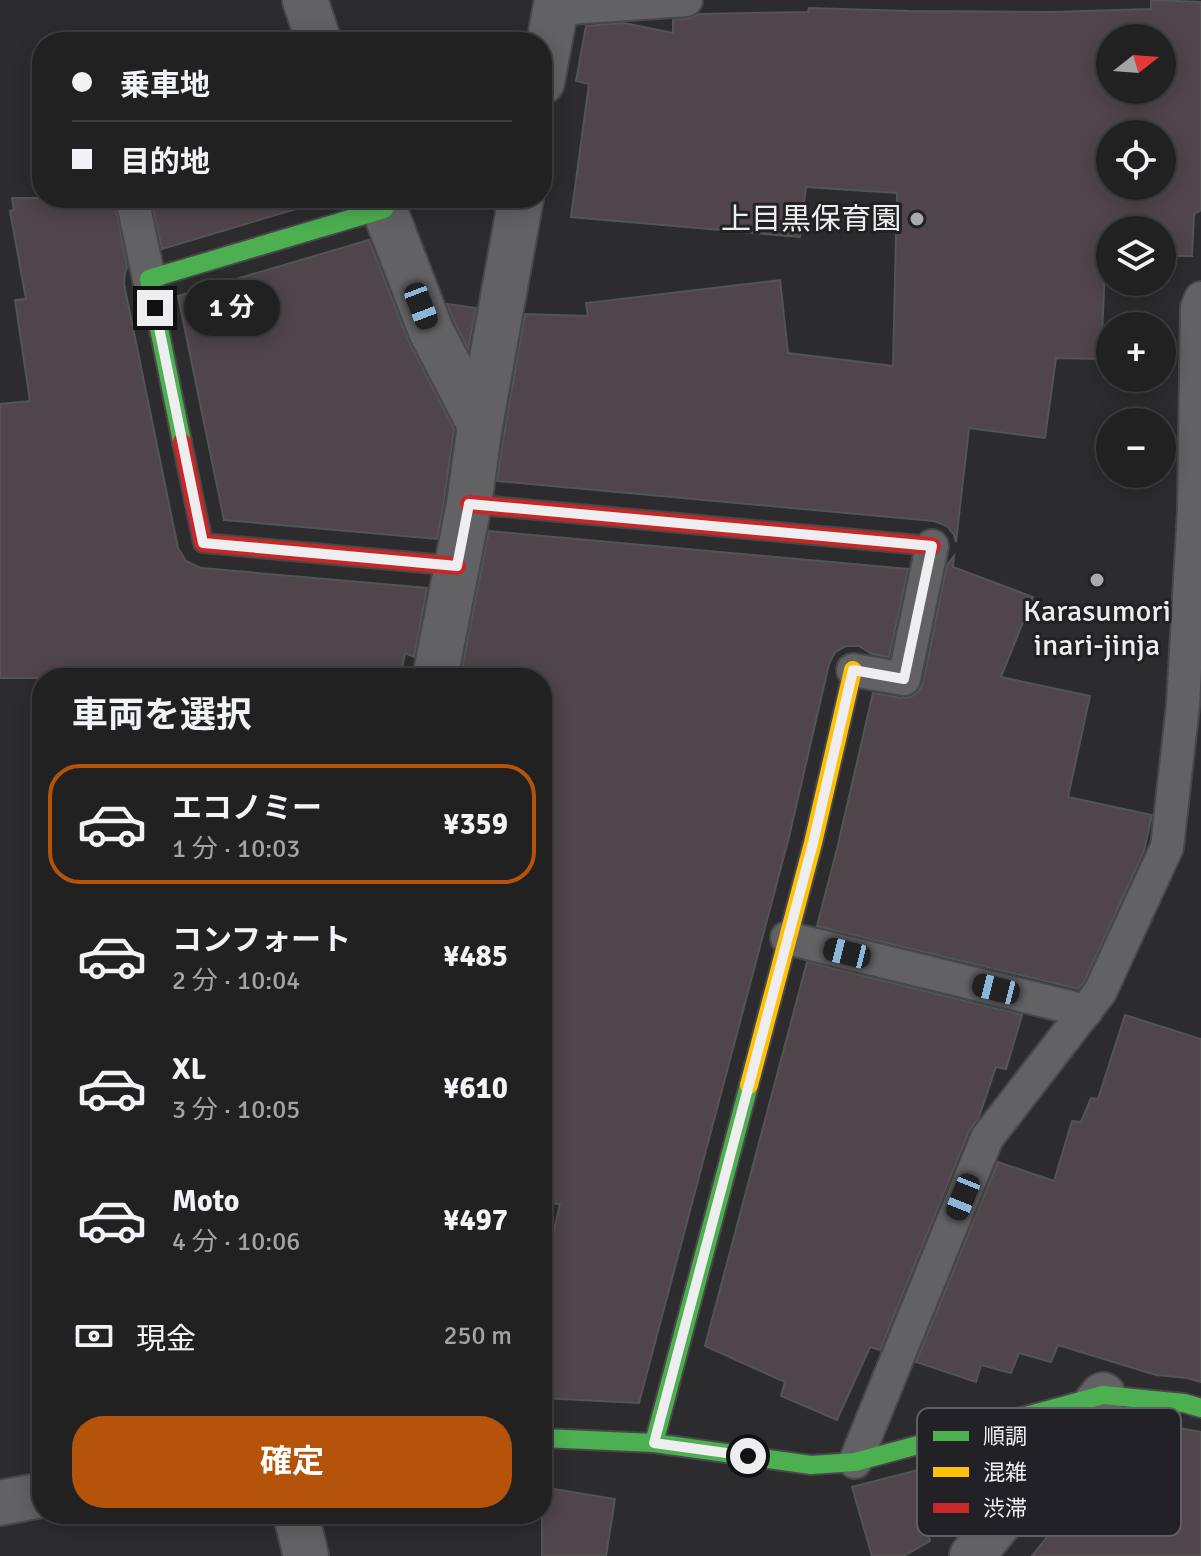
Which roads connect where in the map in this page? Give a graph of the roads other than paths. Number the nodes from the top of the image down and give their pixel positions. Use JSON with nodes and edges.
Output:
{"nodes":[{"id":1,"x":686,"y":0,"type":"edge"},
{"id":2,"x":556,"y":4,"type":"edge"},
{"id":3,"x":551,"y":32,"type":"edge"},
{"id":4,"x":134,"y":208,"type":"edge"},
{"id":5,"x":367,"y":208,"type":"edge"},
{"id":6,"x":384,"y":208,"type":"edge"},
{"id":7,"x":519,"y":208,"type":"edge"},
{"id":8,"x":149,"y":279,"type":"junction"},
{"id":9,"x":1201,"y":298,"type":"edge"},
{"id":10,"x":480,"y":425,"type":"junction"},
{"id":11,"x":469,"y":504,"type":"junction"},
{"id":12,"x":932,"y":546,"type":"joint"},
{"id":13,"x":457,"y":566,"type":"junction"},
{"id":14,"x":437,"y":668,"type":"edge"},
{"id":15,"x":853,"y":670,"type":"joint"},
{"id":16,"x":787,"y":938,"type":"junction"},
{"id":17,"x":1086,"y":1011,"type":"junction"},
{"id":18,"x":1103,"y":1395,"type":"junction"},
{"id":19,"x":1055,"y":1408,"type":"edge"},
{"id":20,"x":1092,"y":1408,"type":"edge"},
{"id":21,"x":1201,"y":1408,"type":"edge"},
{"id":22,"x":552,"y":1438,"type":"edge"},
{"id":23,"x":654,"y":1443,"type":"junction"},
{"id":24,"x":917,"y":1445,"type":"edge"},
{"id":25,"x":855,"y":1462,"type":"junction"},
{"id":26,"x":32,"y":1497,"type":"edge"},
{"id":27,"x":0,"y":1503,"type":"edge"},
{"id":28,"x":298,"y":1524,"type":"edge"},
{"id":29,"x":988,"y":1536,"type":"edge"},
{"id":30,"x":306,"y":1556,"type":"edge"},
{"id":31,"x":972,"y":1556,"type":"edge"}],
"edges":[{"from":1,"to":2,"type":"lane"},
{"from":2,"to":3,"type":"street"},
{"from":4,"to":8,"type":"lane"},
{"from":5,"to":8,"type":"street"},
{"from":6,"to":10,"type":"street"},
{"from":7,"to":10,"type":"street"},
{"from":8,"to":13,"type":"street"},
{"from":9,"to":17,"type":"lane"},
{"from":10,"to":11,"type":"street"},
{"from":11,"to":12,"type":"street"},
{"from":11,"to":13,"type":"street"},
{"from":12,"to":15,"type":"lane"},
{"from":13,"to":14,"type":"street"},
{"from":15,"to":16,"type":"street"},
{"from":16,"to":17,"type":"lane"},
{"from":16,"to":23,"type":"street"},
{"from":17,"to":25,"type":"lane"},
{"from":18,"to":19,"type":"street"},
{"from":18,"to":20,"type":"street"},
{"from":18,"to":21,"type":"street"},
{"from":22,"to":23,"type":"street"},
{"from":23,"to":25,"type":"street"},
{"from":24,"to":25,"type":"street"},
{"from":26,"to":27,"type":"street"},
{"from":28,"to":30,"type":"street"},
{"from":29,"to":31,"type":"street"}]}
